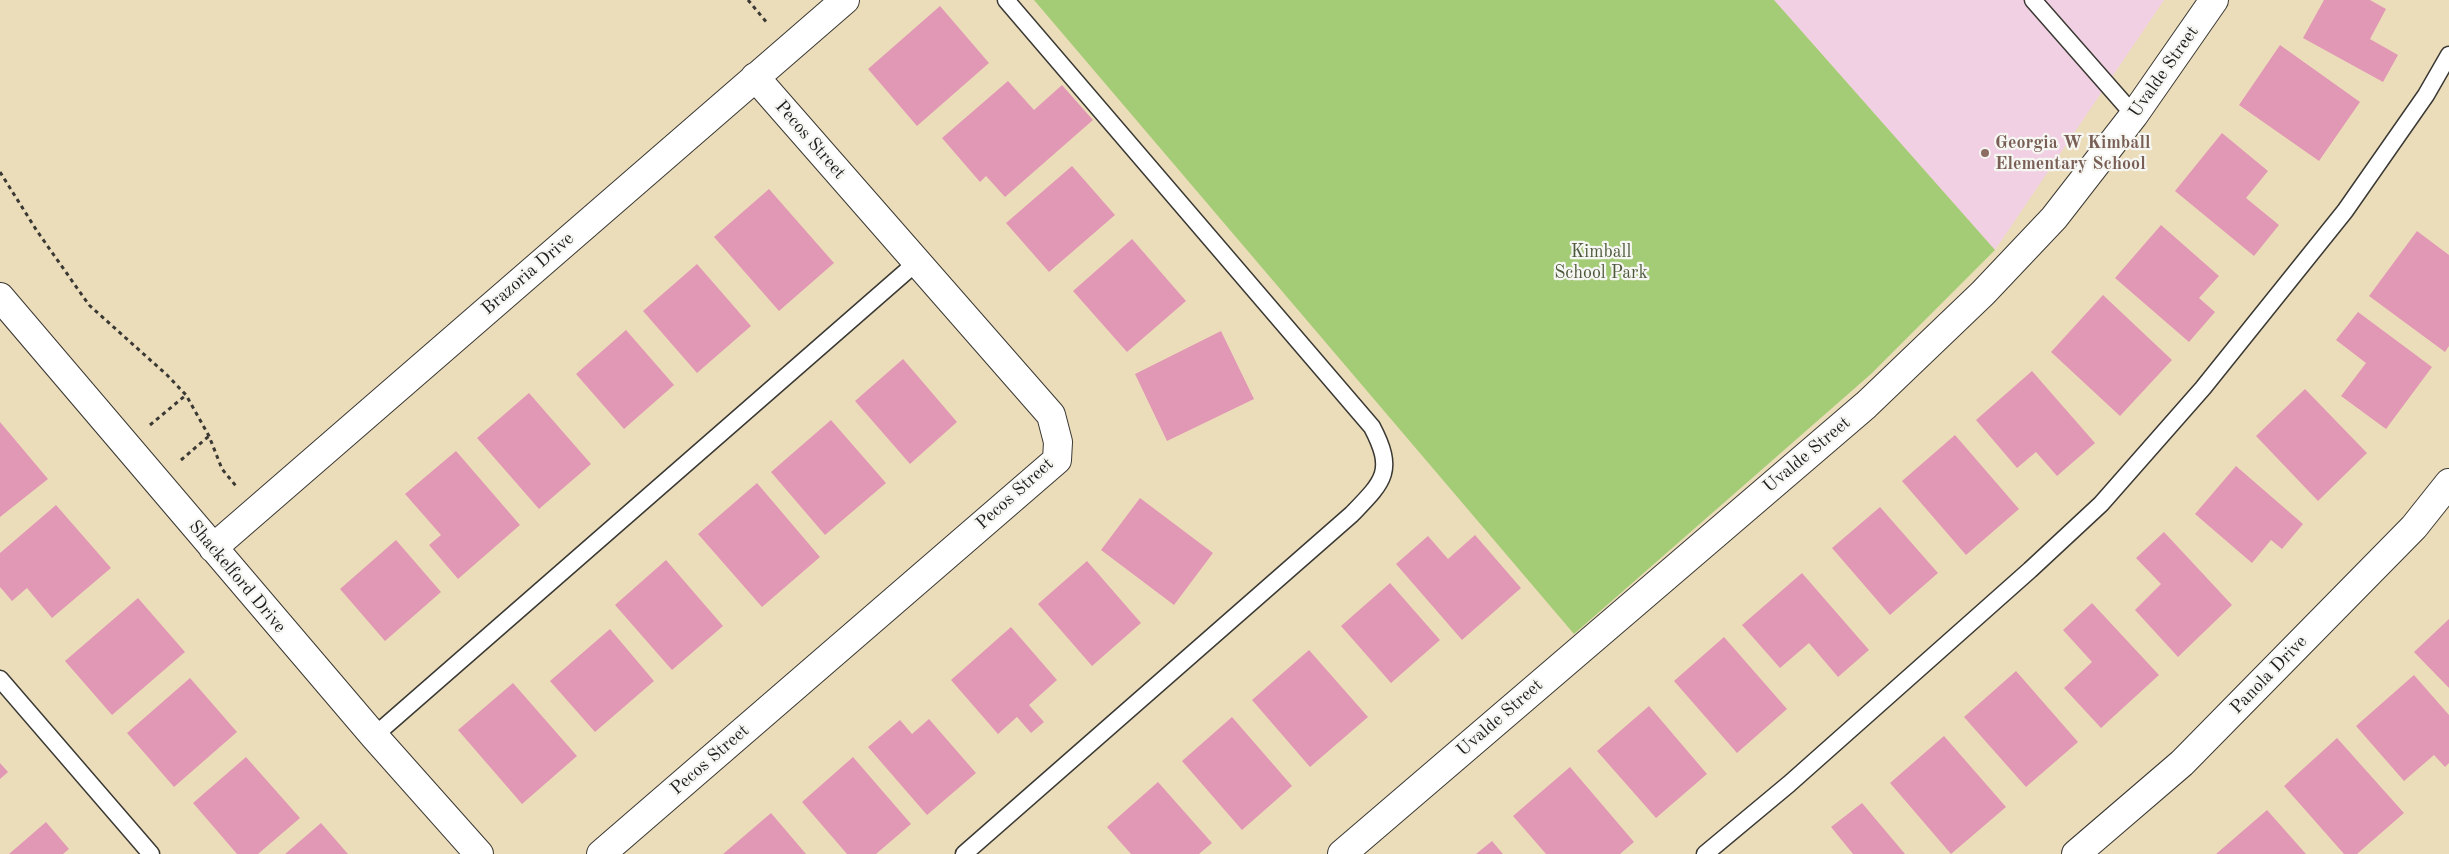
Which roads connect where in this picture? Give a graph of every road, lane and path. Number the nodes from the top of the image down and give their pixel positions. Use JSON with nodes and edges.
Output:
{"nodes":[{"id":1,"x":845,"y":0,"type":"edge"},
{"id":2,"x":1006,"y":0,"type":"edge"},
{"id":3,"x":2033,"y":0,"type":"edge"},
{"id":4,"x":2214,"y":0,"type":"edge"},
{"id":5,"x":2449,"y":55,"type":"edge"},
{"id":6,"x":755,"y":77,"type":"junction"},
{"id":7,"x":2134,"y":115,"type":"junction"},
{"id":8,"x":0,"y":172,"type":"edge"},
{"id":9,"x":917,"y":262,"type":"junction"},
{"id":10,"x":0,"y":297,"type":"edge"},
{"id":11,"x":186,"y":395,"type":"junction"},
{"id":12,"x":126,"y":446,"type":"junction"},
{"id":13,"x":2449,"y":483,"type":"edge"},
{"id":14,"x":256,"y":511,"type":"junction"},
{"id":15,"x":213,"y":548,"type":"junction"},
{"id":16,"x":0,"y":679,"type":"edge"},
{"id":17,"x":374,"y":736,"type":"junction"},
{"id":18,"x":151,"y":854,"type":"edge"},
{"id":19,"x":478,"y":854,"type":"edge"},
{"id":20,"x":601,"y":854,"type":"edge"},
{"id":21,"x":964,"y":854,"type":"edge"},
{"id":22,"x":1342,"y":854,"type":"edge"},
{"id":23,"x":1706,"y":854,"type":"edge"},
{"id":24,"x":2076,"y":854,"type":"edge"}],
"edges":[{"from":1,"to":6,"type":"street","name":"Brazoria Drive"},
{"from":2,"to":21,"type":"lane"},
{"from":3,"to":7,"type":"lane"},
{"from":4,"to":7,"type":"street","name":"Uvalde Street"},
{"from":5,"to":23,"type":"lane"},
{"from":6,"to":9,"type":"street","name":"Pecos Street"},
{"from":6,"to":14,"type":"street","name":"Brazoria Drive"},
{"from":7,"to":22,"type":"street","name":"Uvalde Street"},
{"from":8,"to":11,"type":"path"},
{"from":9,"to":17,"type":"lane"},
{"from":9,"to":20,"type":"street","name":"Pecos Street"},
{"from":10,"to":12,"type":"street","name":"Shackelford Drive"},
{"from":11,"to":12,"type":"path"},
{"from":11,"to":14,"type":"path"},
{"from":12,"to":15,"type":"street","name":"Shackelford Drive"},
{"from":13,"to":24,"type":"street","name":"Panola Drive"},
{"from":14,"to":15,"type":"street","name":"Brazoria Drive"},
{"from":15,"to":17,"type":"street","name":"Shackelford Drive"},
{"from":16,"to":18,"type":"lane"},
{"from":17,"to":19,"type":"street","name":"Shackelford Drive"}]}
